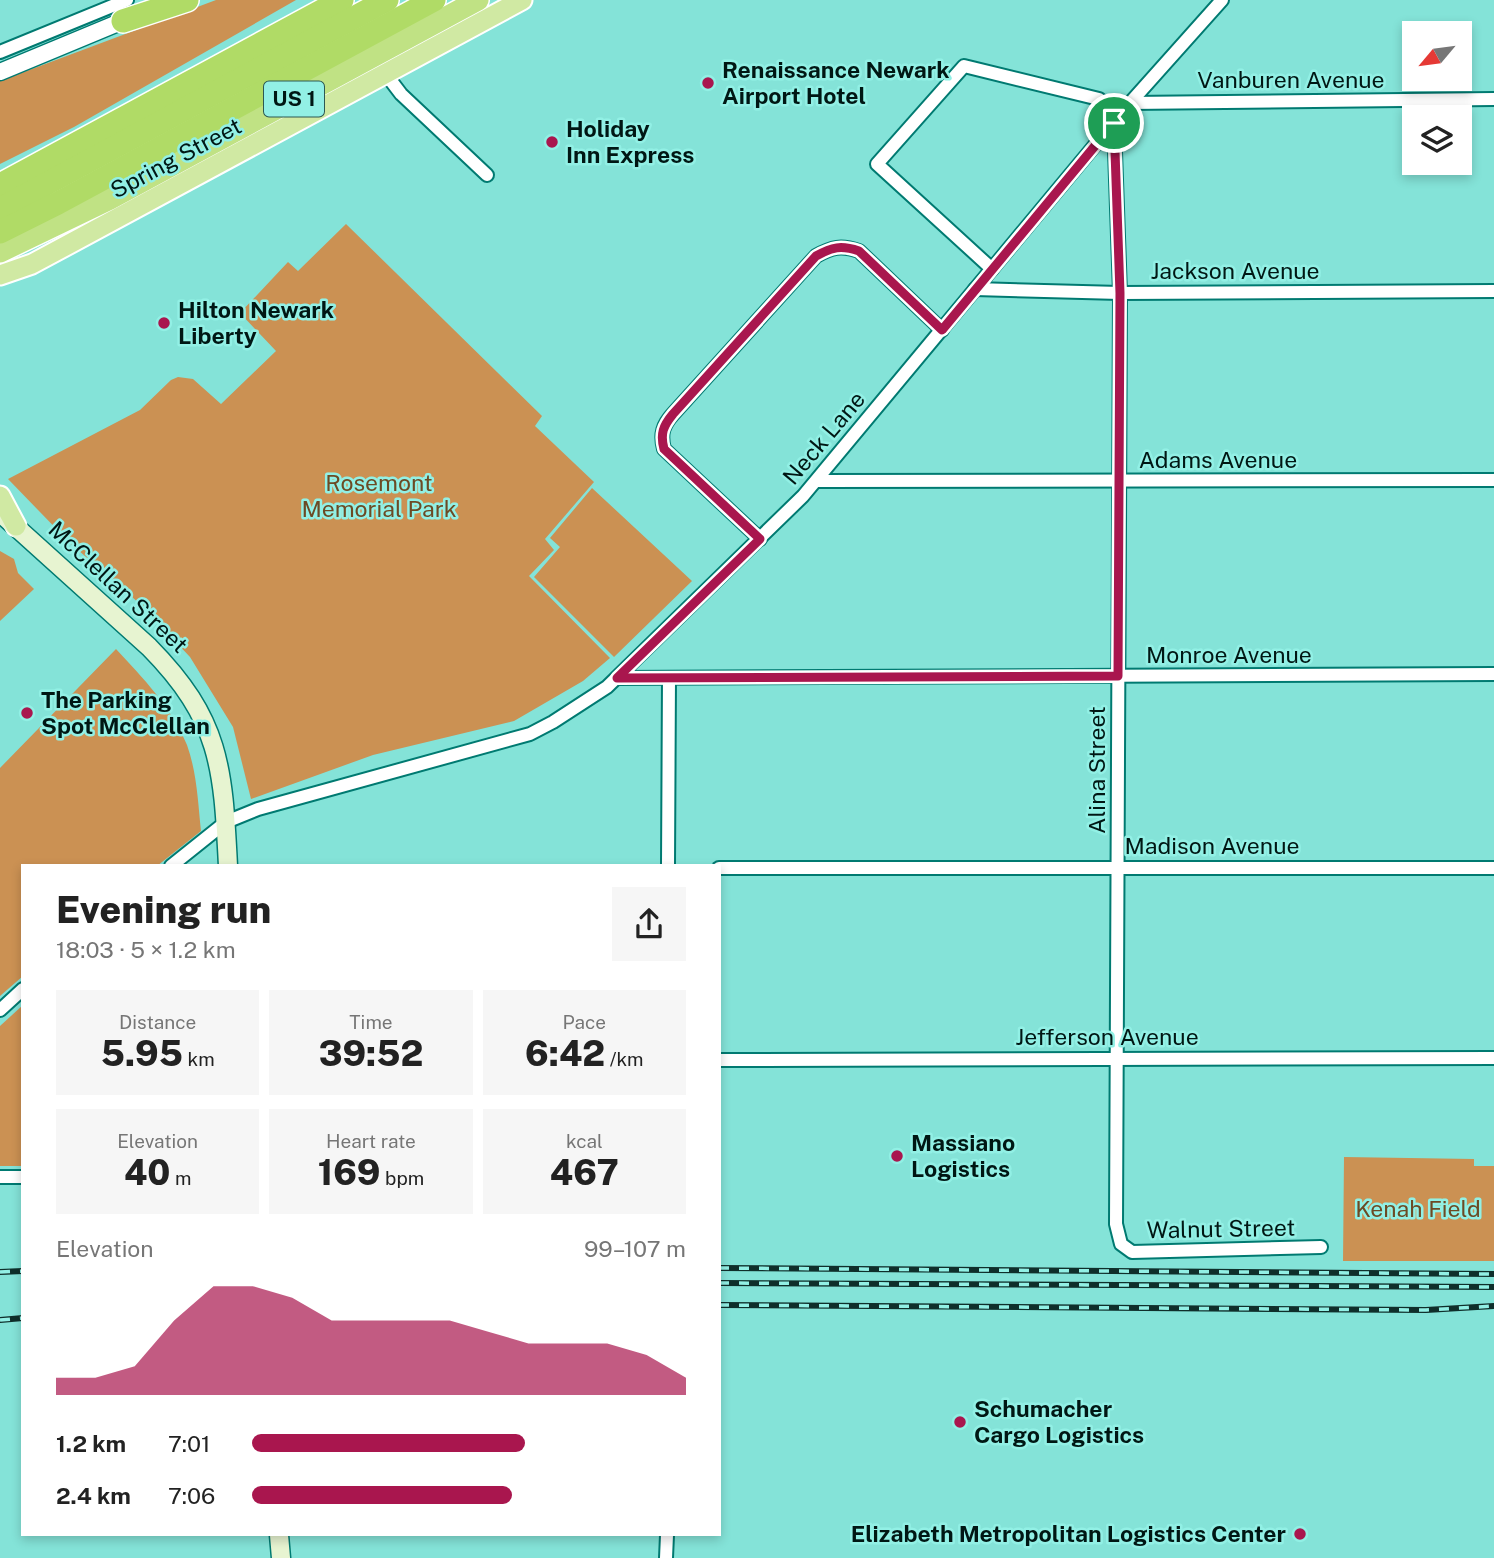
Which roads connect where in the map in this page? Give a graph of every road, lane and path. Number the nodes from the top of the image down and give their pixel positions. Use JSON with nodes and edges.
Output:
{"nodes":[{"id":1,"x":168,"y":0,"type":"edge"},
{"id":2,"x":187,"y":0,"type":"edge"},
{"id":3,"x":342,"y":0,"type":"edge"},
{"id":4,"x":387,"y":0,"type":"edge"},
{"id":5,"x":433,"y":0,"type":"edge"},
{"id":6,"x":478,"y":0,"type":"edge"},
{"id":7,"x":522,"y":0,"type":"edge"},
{"id":8,"x":1222,"y":0,"type":"edge"},
{"id":9,"x":123,"y":8,"type":"edge"},
{"id":10,"x":0,"y":52,"type":"edge"},
{"id":11,"x":0,"y":72,"type":"edge"},
{"id":12,"x":386,"y":73,"type":"junction"},
{"id":13,"x":1494,"y":99,"type":"edge"},
{"id":14,"x":1130,"y":103,"type":"junction"},
{"id":15,"x":1114,"y":123,"type":"junction"},
{"id":16,"x":487,"y":175,"type":"dead end"},
{"id":17,"x":0,"y":185,"type":"edge"},
{"id":18,"x":0,"y":209,"type":"edge"},
{"id":19,"x":0,"y":232,"type":"edge"},
{"id":20,"x":0,"y":252,"type":"edge"},
{"id":21,"x":32,"y":264,"type":"junction"},
{"id":22,"x":992,"y":270,"type":"junction"},
{"id":23,"x":0,"y":275,"type":"edge"},
{"id":24,"x":0,"y":284,"type":"edge"},
{"id":25,"x":975,"y":289,"type":"junction"},
{"id":26,"x":1494,"y":291,"type":"edge"},
{"id":27,"x":1120,"y":293,"type":"junction"},
{"id":28,"x":942,"y":330,"type":"junction"},
{"id":29,"x":1494,"y":480,"type":"edge"},
{"id":30,"x":817,"y":481,"type":"junction"},
{"id":31,"x":1119,"y":481,"type":"junction"},
{"id":32,"x":0,"y":496,"type":"edge"},
{"id":33,"x":0,"y":513,"type":"edge"},
{"id":34,"x":16,"y":526,"type":"junction"},
{"id":35,"x":760,"y":539,"type":"junction"},
{"id":36,"x":1494,"y":674,"type":"edge"},
{"id":37,"x":1118,"y":676,"type":"junction"},
{"id":38,"x":617,"y":678,"type":"junction"},
{"id":39,"x":669,"y":678,"type":"junction"},
{"id":40,"x":226,"y":821,"type":"junction"},
{"id":41,"x":173,"y":864,"type":"edge"},
{"id":42,"x":228,"y":864,"type":"edge"},
{"id":43,"x":668,"y":864,"type":"edge"},
{"id":44,"x":1118,"y":867,"type":"junction"},
{"id":45,"x":721,"y":868,"type":"edge"},
{"id":46,"x":1494,"y":869,"type":"edge"},
{"id":47,"x":21,"y":991,"type":"edge"},
{"id":48,"x":0,"y":1010,"type":"edge"},
{"id":49,"x":1117,"y":1058,"type":"junction"},
{"id":50,"x":1494,"y":1058,"type":"edge"},
{"id":51,"x":721,"y":1060,"type":"edge"},
{"id":52,"x":0,"y":1177,"type":"edge"},
{"id":53,"x":21,"y":1177,"type":"edge"},
{"id":54,"x":1321,"y":1247,"type":"dead end"},
{"id":55,"x":1123,"y":1248,"type":"joint"},
{"id":56,"x":279,"y":1536,"type":"edge"},
{"id":57,"x":667,"y":1536,"type":"edge"},
{"id":58,"x":281,"y":1558,"type":"edge"},
{"id":59,"x":666,"y":1558,"type":"edge"}],
"edges":[{"from":1,"to":9,"type":"street"},
{"from":2,"to":9,"type":"highway"},
{"from":3,"to":17,"type":"highway"},
{"from":4,"to":18,"type":"highway"},
{"from":5,"to":19,"type":"highway"},
{"from":6,"to":20,"type":"highway","number":"US 1"},
{"from":7,"to":12,"type":"main road","name":"Spring Street"},
{"from":8,"to":14,"type":"street","name":"Neck Lane"},
{"from":9,"to":10,"type":"street"},
{"from":9,"to":11,"type":"street"},
{"from":12,"to":16,"type":"street"},
{"from":12,"to":21,"type":"main road","name":"Spring Street"},
{"from":13,"to":14,"type":"street","name":"Vanburen Avenue"},
{"from":14,"to":15,"type":"street","name":"Neck Lane"},
{"from":15,"to":22,"type":"street","name":"Neck Lane"},
{"from":15,"to":22,"type":"street"},
{"from":15,"to":27,"type":"street","name":"Alina Street"},
{"from":21,"to":23,"type":"main road","name":"Spring Street"},
{"from":21,"to":24,"type":"main road"},
{"from":22,"to":25,"type":"street","name":"Neck Lane"},
{"from":25,"to":27,"type":"street","name":"Jackson Avenue"},
{"from":25,"to":28,"type":"street","name":"Neck Lane"},
{"from":26,"to":27,"type":"street","name":"Jackson Avenue"},
{"from":27,"to":31,"type":"street","name":"Alina Street"},
{"from":28,"to":30,"type":"street","name":"Neck Lane"},
{"from":28,"to":35,"type":"street"},
{"from":29,"to":31,"type":"street","name":"Adams Avenue"},
{"from":30,"to":31,"type":"street","name":"Adams Avenue"},
{"from":30,"to":35,"type":"street","name":"Neck Lane"},
{"from":31,"to":37,"type":"street","name":"Alina Street"},
{"from":32,"to":34,"type":"main road"},
{"from":33,"to":34,"type":"main road","name":"McClellan Street"},
{"from":34,"to":40,"type":"main road","name":"McClellan Street"},
{"from":35,"to":38,"type":"street","name":"Neck Lane"},
{"from":36,"to":37,"type":"street","name":"Monroe Avenue"},
{"from":37,"to":39,"type":"street","name":"Monroe Avenue"},
{"from":37,"to":44,"type":"street","name":"Alina Street"},
{"from":38,"to":39,"type":"street","name":"Monroe Avenue"},
{"from":38,"to":40,"type":"street","name":"Neck Lane"},
{"from":39,"to":43,"type":"street"},
{"from":40,"to":41,"type":"street","name":"Neck Lane"},
{"from":40,"to":42,"type":"main road","name":"McClellan Street"},
{"from":44,"to":45,"type":"street","name":"Madison Avenue"},
{"from":44,"to":46,"type":"street","name":"Madison Avenue"},
{"from":44,"to":49,"type":"street","name":"Alina Street"},
{"from":47,"to":48,"type":"street"},
{"from":49,"to":50,"type":"street","name":"Jefferson Avenue"},
{"from":49,"to":51,"type":"street","name":"Jefferson Avenue"},
{"from":49,"to":55,"type":"street","name":"Alina Street"},
{"from":52,"to":53,"type":"street"},
{"from":54,"to":55,"type":"street","name":"Walnut Street"},
{"from":56,"to":58,"type":"main road"},
{"from":57,"to":59,"type":"street"}]}
